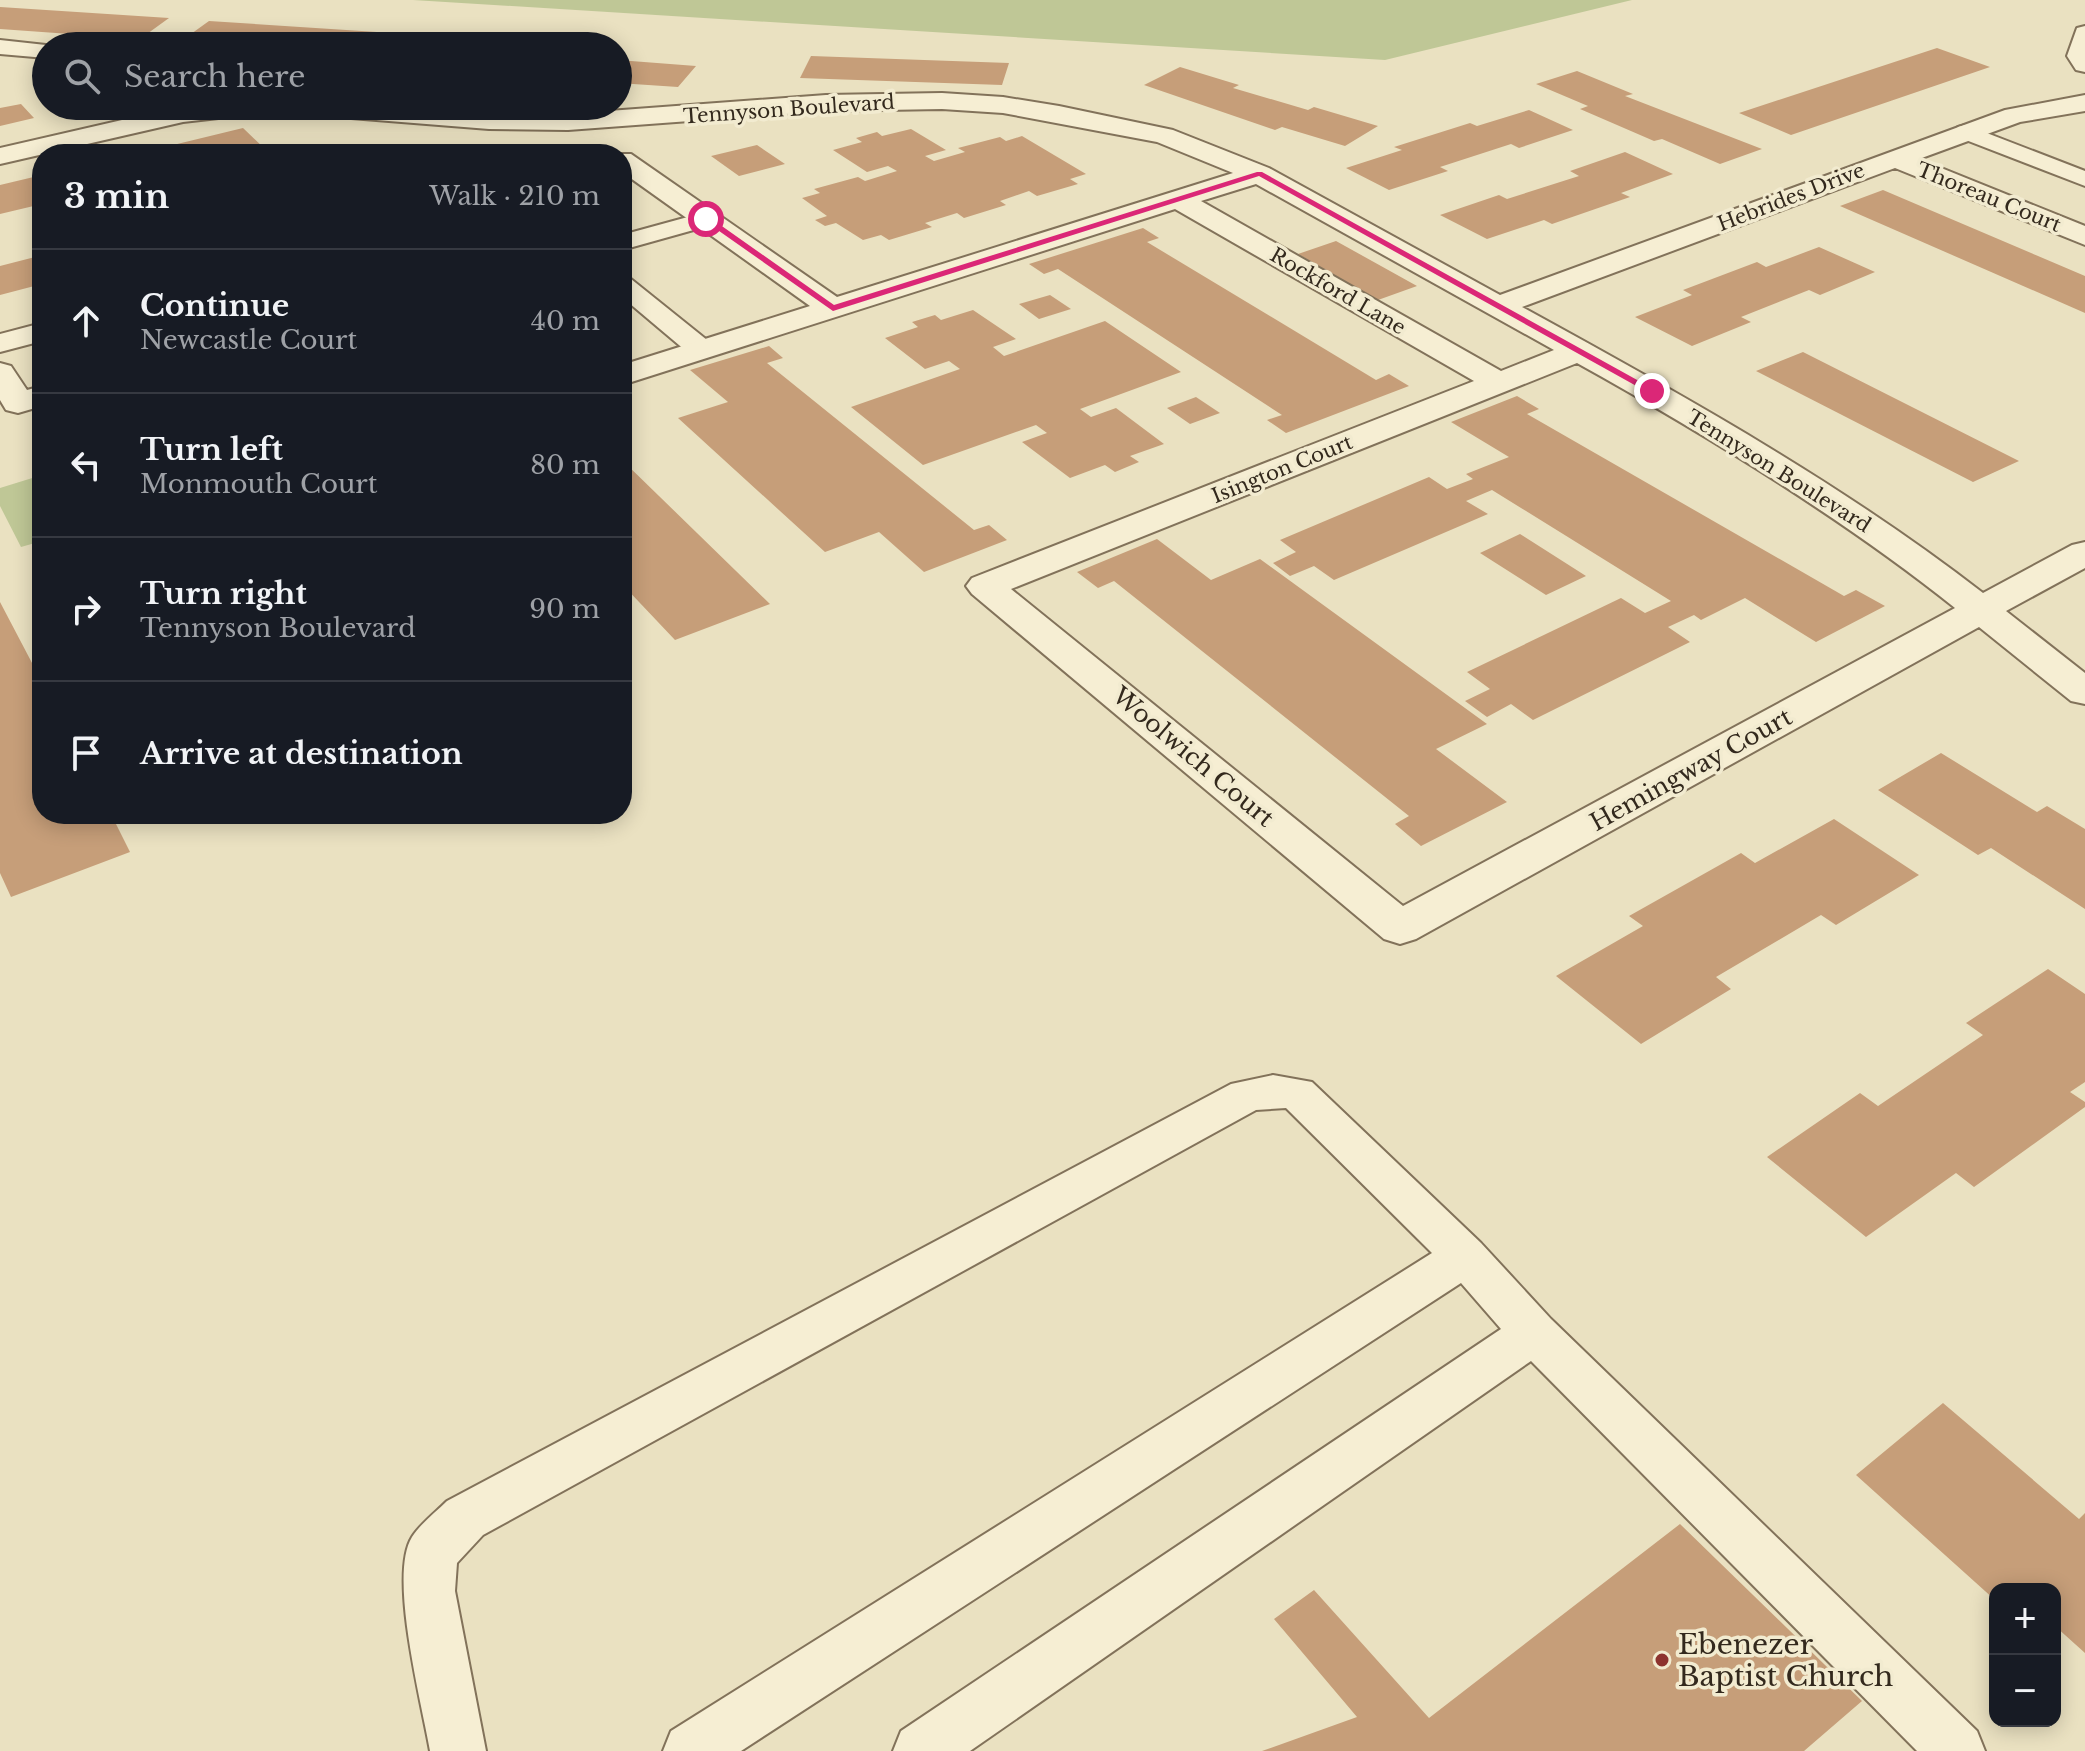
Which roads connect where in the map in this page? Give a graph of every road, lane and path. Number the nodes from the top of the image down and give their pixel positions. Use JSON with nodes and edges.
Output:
{"nodes":[{"id":1,"x":2085,"y":33,"type":"edge"},
{"id":2,"x":0,"y":47,"type":"edge"},
{"id":3,"x":32,"y":50,"type":"edge"},
{"id":4,"x":2085,"y":65,"type":"edge"},
{"id":5,"x":2085,"y":103,"type":"edge"},
{"id":6,"x":632,"y":118,"type":"edge"},
{"id":7,"x":157,"y":120,"type":"edge"},
{"id":8,"x":480,"y":120,"type":"edge"},
{"id":9,"x":596,"y":120,"type":"edge"},
{"id":10,"x":568,"y":122,"type":"junction"},
{"id":11,"x":1966,"y":132,"type":"junction"},
{"id":12,"x":52,"y":144,"type":"edge"},
{"id":13,"x":600,"y":144,"type":"edge"},
{"id":14,"x":32,"y":149,"type":"edge"},
{"id":15,"x":0,"y":156,"type":"edge"},
{"id":16,"x":1893,"y":158,"type":"junction"},
{"id":17,"x":632,"y":167,"type":"edge"},
{"id":18,"x":1259,"y":174,"type":"junction"},
{"id":19,"x":2085,"y":179,"type":"edge"},
{"id":20,"x":1177,"y":199,"type":"junction"},
{"id":21,"x":706,"y":219,"type":"junction"},
{"id":22,"x":2085,"y":236,"type":"edge"},
{"id":23,"x":632,"y":240,"type":"edge"},
{"id":24,"x":632,"y":292,"type":"edge"},
{"id":25,"x":1500,"y":305,"type":"junction"},
{"id":26,"x":833,"y":308,"type":"junction"},
{"id":27,"x":32,"y":335,"type":"edge"},
{"id":28,"x":0,"y":343,"type":"edge"},
{"id":29,"x":702,"y":350,"type":"junction"},
{"id":30,"x":1579,"y":351,"type":"junction"},
{"id":31,"x":632,"y":372,"type":"edge"},
{"id":32,"x":0,"y":373,"type":"edge"},
{"id":33,"x":1500,"y":383,"type":"junction"},
{"id":34,"x":32,"y":399,"type":"edge"},
{"id":35,"x":2085,"y":553,"type":"edge"},
{"id":36,"x":985,"y":586,"type":"joint"},
{"id":37,"x":1980,"y":609,"type":"junction"},
{"id":38,"x":2085,"y":692,"type":"edge"},
{"id":39,"x":1400,"y":928,"type":"joint"},
{"id":40,"x":1465,"y":1256,"type":"junction"},
{"id":41,"x":1534,"y":1333,"type":"junction"},
{"id":42,"x":458,"y":1751,"type":"edge"},
{"id":43,"x":691,"y":1751,"type":"edge"},
{"id":44,"x":921,"y":1751,"type":"edge"},
{"id":45,"x":1957,"y":1751,"type":"edge"}],
"edges":[{"from":1,"to":4,"type":"street"},
{"from":2,"to":3,"type":"street"},
{"from":5,"to":11,"type":"street","name":"Hebrides Drive"},
{"from":6,"to":18,"type":"street","name":"Tennyson Boulevard"},
{"from":7,"to":12,"type":"street"},
{"from":8,"to":10,"type":"street","name":"Tennyson Boulevard"},
{"from":9,"to":10,"type":"street","name":"Tennyson Boulevard"},
{"from":10,"to":13,"type":"street"},
{"from":11,"to":16,"type":"street","name":"Hebrides Drive"},
{"from":11,"to":19,"type":"lane"},
{"from":14,"to":15,"type":"street"},
{"from":16,"to":22,"type":"street","name":"Thoreau Court"},
{"from":16,"to":25,"type":"street","name":"Hebrides Drive"},
{"from":17,"to":21,"type":"street"},
{"from":18,"to":20,"type":"street"},
{"from":18,"to":25,"type":"street","name":"Tennyson Boulevard"},
{"from":20,"to":26,"type":"street"},
{"from":20,"to":33,"type":"street","name":"Rockford Lane"},
{"from":21,"to":23,"type":"lane"},
{"from":21,"to":26,"type":"street"},
{"from":24,"to":29,"type":"lane"},
{"from":25,"to":30,"type":"street","name":"Tennyson Boulevard"},
{"from":26,"to":29,"type":"street"},
{"from":27,"to":28,"type":"street"},
{"from":29,"to":31,"type":"street"},
{"from":30,"to":33,"type":"street","name":"Isington Court"},
{"from":30,"to":37,"type":"street","name":"Tennyson Boulevard"},
{"from":32,"to":34,"type":"street"},
{"from":33,"to":36,"type":"street","name":"Isington Court"},
{"from":35,"to":37,"type":"street","name":"Hemingway Court"},
{"from":36,"to":39,"type":"street","name":"Woolwich Court"},
{"from":37,"to":38,"type":"street","name":"Tennyson Boulevard"},
{"from":37,"to":39,"type":"street","name":"Hemingway Court"},
{"from":40,"to":41,"type":"lane"},
{"from":40,"to":42,"type":"lane"},
{"from":40,"to":43,"type":"lane"},
{"from":41,"to":44,"type":"lane"},
{"from":41,"to":45,"type":"lane"}]}
